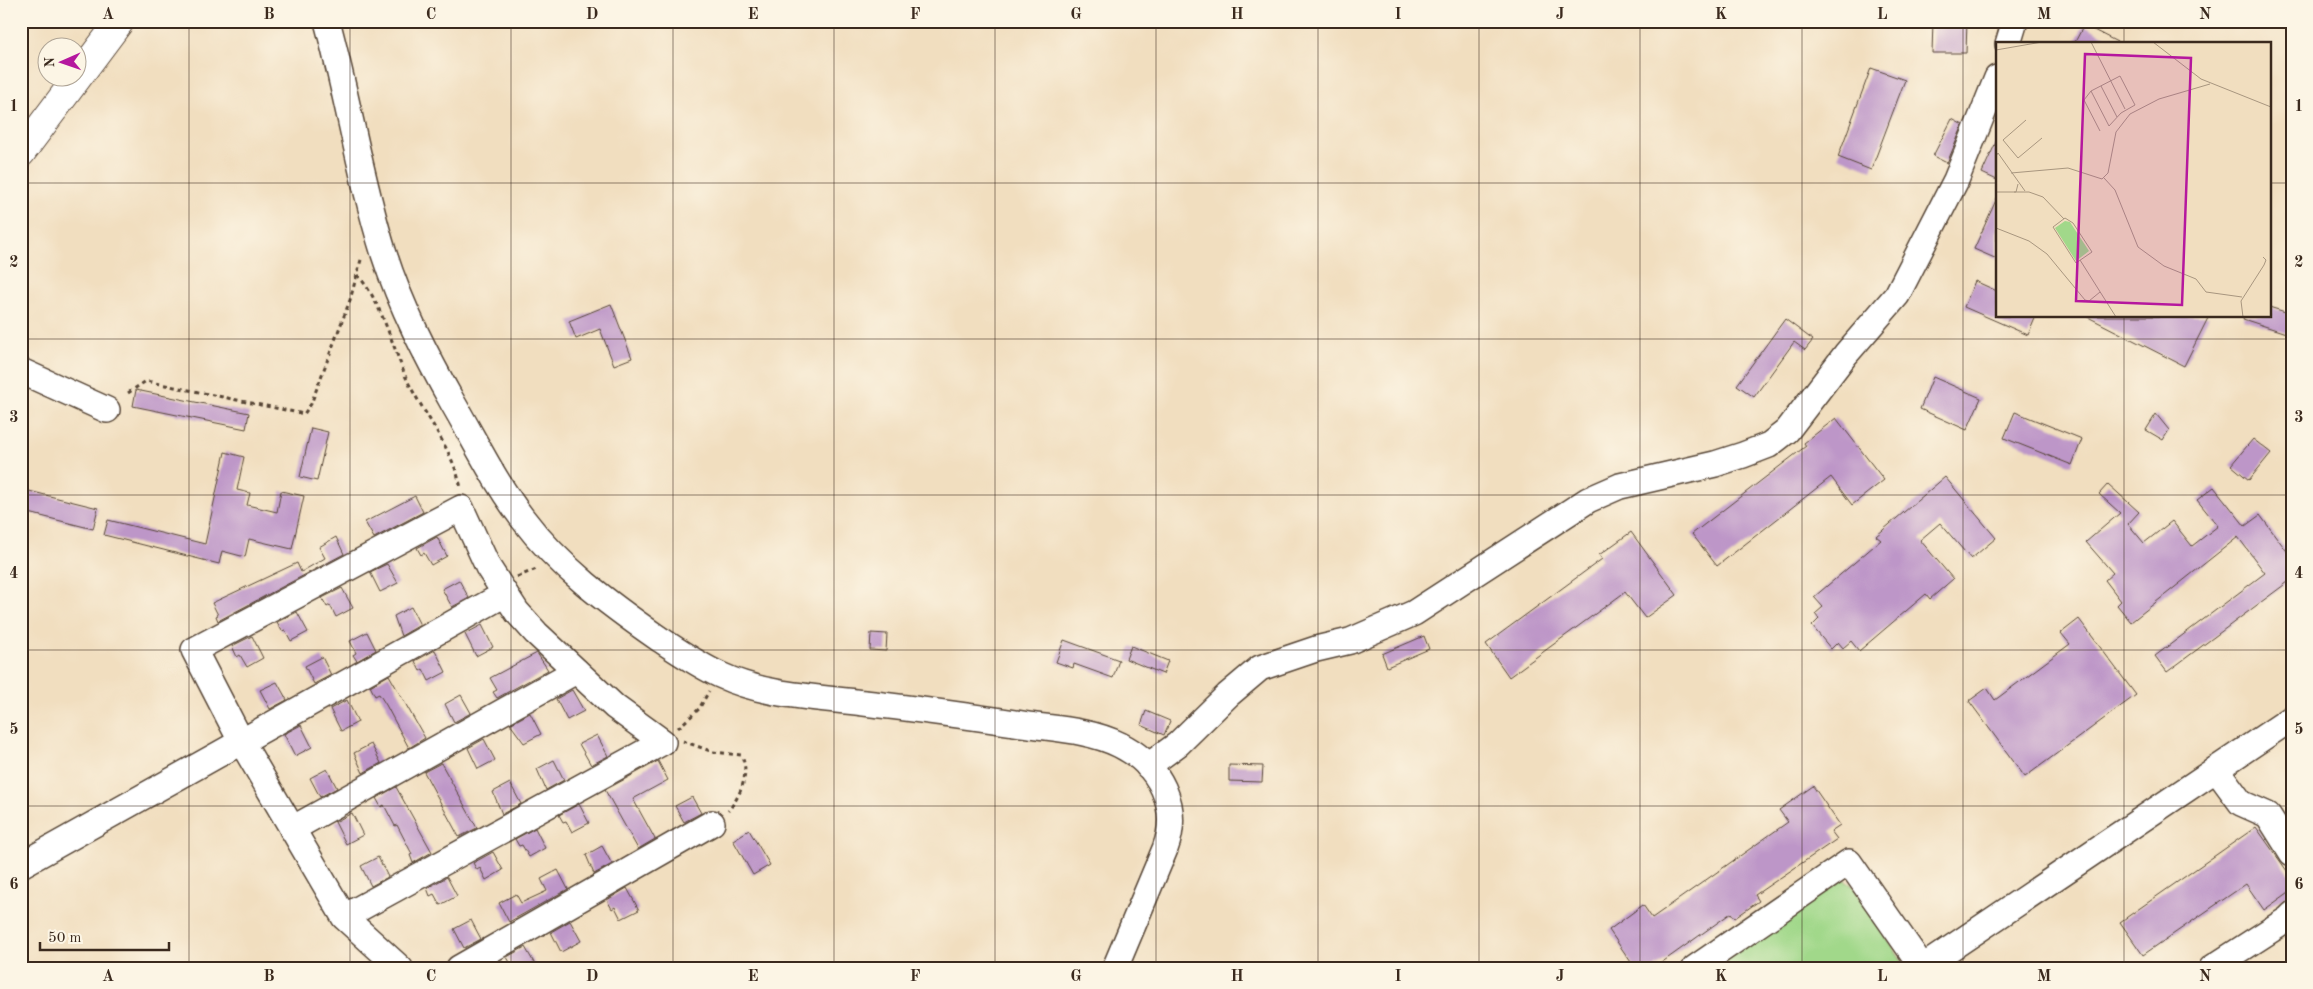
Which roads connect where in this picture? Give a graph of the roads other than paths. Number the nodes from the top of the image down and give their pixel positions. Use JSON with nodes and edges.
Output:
{"nodes":[{"id":1,"x":120,"y":21,"type":"edge"},
{"id":2,"x":327,"y":21,"type":"edge"},
{"id":3,"x":2015,"y":21,"type":"edge"},
{"id":4,"x":2009,"y":42,"type":"edge"},
{"id":5,"x":1996,"y":80,"type":"edge"},
{"id":6,"x":21,"y":153,"type":"edge"},
{"id":7,"x":21,"y":371,"type":"edge"},
{"id":8,"x":107,"y":410,"type":"dead end"},
{"id":9,"x":503,"y":591,"type":"junction"},
{"id":10,"x":576,"y":671,"type":"junction"},
{"id":11,"x":2292,"y":718,"type":"edge"},
{"id":12,"x":241,"y":742,"type":"junction"},
{"id":13,"x":1148,"y":766,"type":"junction"},
{"id":14,"x":2216,"y":769,"type":"junction"},
{"id":15,"x":712,"y":823,"type":"road end"},
{"id":16,"x":292,"y":829,"type":"junction"},
{"id":17,"x":2292,"y":853,"type":"edge"},
{"id":18,"x":21,"y":865,"type":"edge"},
{"id":19,"x":2292,"y":915,"type":"edge"},
{"id":20,"x":344,"y":918,"type":"junction"},
{"id":21,"x":400,"y":968,"type":"edge"},
{"id":22,"x":459,"y":968,"type":"edge"},
{"id":23,"x":1116,"y":968,"type":"edge"},
{"id":24,"x":1696,"y":968,"type":"edge"},
{"id":25,"x":1923,"y":968,"type":"edge"},
{"id":26,"x":2212,"y":968,"type":"edge"}],
"edges":[{"from":1,"to":6,"type":"main road"},
{"from":2,"to":13,"type":"street"},
{"from":3,"to":4,"type":"street"},
{"from":5,"to":13,"type":"street"},
{"from":7,"to":8,"type":"street"},
{"from":9,"to":10,"type":"street"},
{"from":9,"to":12,"type":"street"},
{"from":9,"to":12,"type":"street"},
{"from":10,"to":16,"type":"street"},
{"from":10,"to":20,"type":"street"},
{"from":11,"to":14,"type":"street"},
{"from":12,"to":16,"type":"street"},
{"from":12,"to":18,"type":"street"},
{"from":13,"to":23,"type":"street"},
{"from":14,"to":17,"type":"street"},
{"from":14,"to":25,"type":"street"},
{"from":15,"to":22,"type":"street"},
{"from":16,"to":20,"type":"street"},
{"from":19,"to":26,"type":"street"},
{"from":20,"to":21,"type":"street"},
{"from":24,"to":25,"type":"street"}]}
